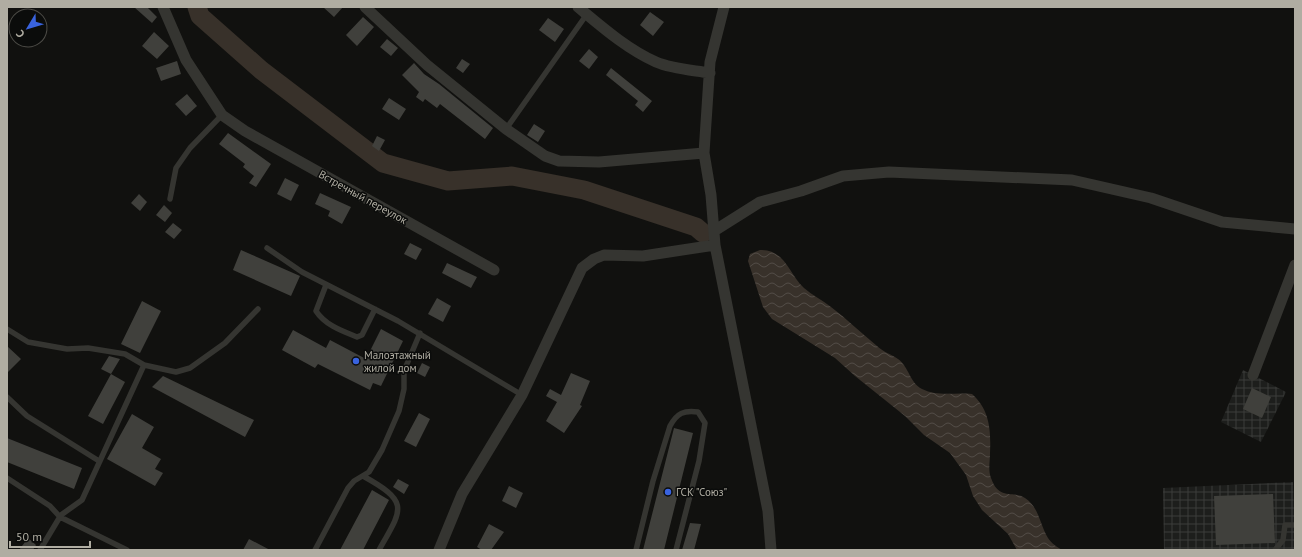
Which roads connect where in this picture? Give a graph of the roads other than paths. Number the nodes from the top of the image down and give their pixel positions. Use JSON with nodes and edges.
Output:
{"nodes":[{"id":1,"x":163,"y":7,"type":"edge"},
{"id":2,"x":365,"y":7,"type":"edge"},
{"id":3,"x":724,"y":7,"type":"edge"},
{"id":4,"x":583,"y":11,"type":"edge"},
{"id":5,"x":710,"y":73,"type":"junction"},
{"id":6,"x":222,"y":115,"type":"junction"},
{"id":7,"x":506,"y":129,"type":"junction"},
{"id":8,"x":704,"y":154,"type":"junction"},
{"id":9,"x":170,"y":199,"type":"dead end"},
{"id":10,"x":1295,"y":229,"type":"edge"},
{"id":11,"x":714,"y":231,"type":"junction"},
{"id":12,"x":715,"y":245,"type":"junction"},
{"id":13,"x":267,"y":248,"type":"dead end"},
{"id":14,"x":1295,"y":265,"type":"edge"},
{"id":15,"x":494,"y":270,"type":"dead end"},
{"id":16,"x":326,"y":285,"type":"junction"},
{"id":17,"x":258,"y":309,"type":"dead end"},
{"id":18,"x":375,"y":309,"type":"junction"},
{"id":19,"x":7,"y":329,"type":"edge"},
{"id":20,"x":420,"y":333,"type":"junction"},
{"id":21,"x":144,"y":365,"type":"junction"},
{"id":22,"x":1253,"y":375,"type":"dead end"},
{"id":23,"x":522,"y":395,"type":"junction"},
{"id":24,"x":7,"y":397,"type":"edge"},
{"id":25,"x":99,"y":460,"type":"junction"},
{"id":26,"x":363,"y":476,"type":"junction"},
{"id":27,"x":7,"y":478,"type":"edge"},
{"id":28,"x":60,"y":517,"type":"junction"},
{"id":29,"x":1295,"y":525,"type":"edge"},
{"id":30,"x":40,"y":550,"type":"edge"},
{"id":31,"x":127,"y":550,"type":"edge"},
{"id":32,"x":315,"y":550,"type":"edge"},
{"id":33,"x":379,"y":550,"type":"edge"},
{"id":34,"x":439,"y":550,"type":"edge"},
{"id":35,"x":636,"y":550,"type":"edge"},
{"id":36,"x":676,"y":550,"type":"edge"},
{"id":37,"x":771,"y":550,"type":"edge"},
{"id":38,"x":1276,"y":550,"type":"edge"}],
"edges":[{"from":1,"to":6,"type":"street"},
{"from":2,"to":7,"type":"street"},
{"from":3,"to":5,"type":"street"},
{"from":4,"to":5,"type":"street"},
{"from":4,"to":7,"type":"lane"},
{"from":5,"to":8,"type":"street"},
{"from":6,"to":9,"type":"lane"},
{"from":6,"to":15,"type":"street","name":"Встречный переулок"},
{"from":7,"to":8,"type":"street"},
{"from":8,"to":11,"type":"street"},
{"from":10,"to":11,"type":"street"},
{"from":11,"to":12,"type":"street"},
{"from":12,"to":23,"type":"street"},
{"from":12,"to":37,"type":"street"},
{"from":13,"to":16,"type":"lane"},
{"from":14,"to":22,"type":"street"},
{"from":16,"to":18,"type":"lane"},
{"from":16,"to":18,"type":"lane"},
{"from":17,"to":21,"type":"lane"},
{"from":18,"to":20,"type":"lane"},
{"from":19,"to":21,"type":"lane"},
{"from":20,"to":23,"type":"lane"},
{"from":20,"to":26,"type":"lane"},
{"from":21,"to":25,"type":"lane"},
{"from":23,"to":34,"type":"street"},
{"from":24,"to":25,"type":"lane"},
{"from":25,"to":28,"type":"lane"},
{"from":26,"to":32,"type":"lane"},
{"from":26,"to":33,"type":"lane"},
{"from":27,"to":28,"type":"lane"},
{"from":28,"to":30,"type":"lane"},
{"from":28,"to":31,"type":"lane"},
{"from":29,"to":38,"type":"lane"},
{"from":35,"to":36,"type":"lane"}]}
